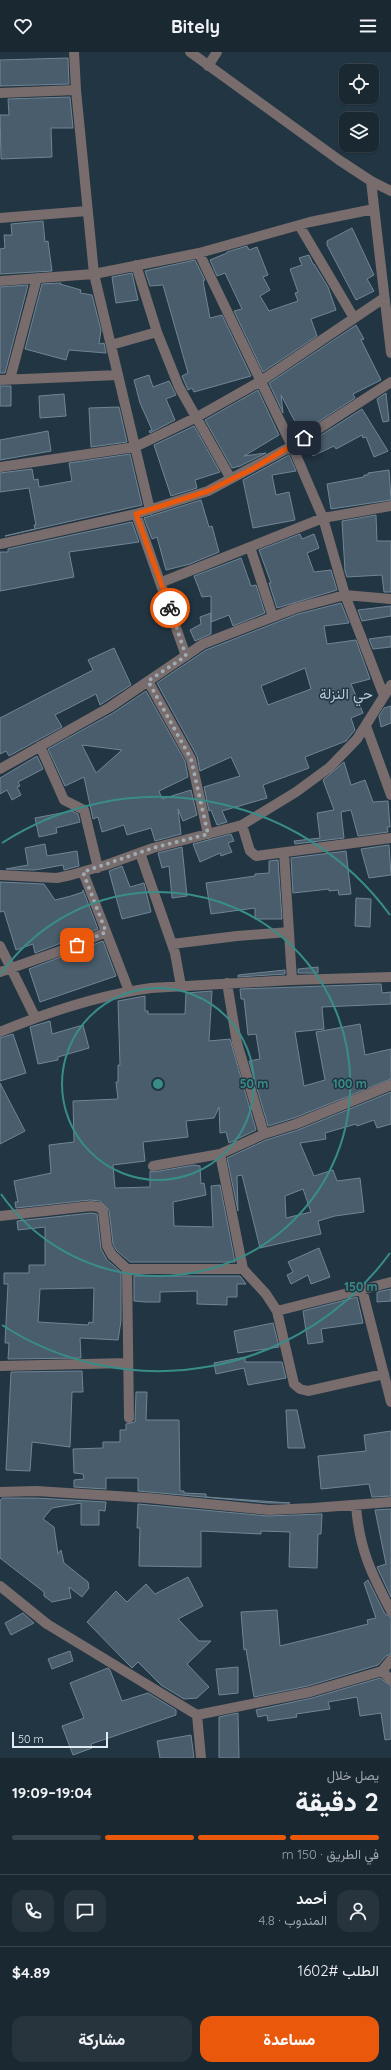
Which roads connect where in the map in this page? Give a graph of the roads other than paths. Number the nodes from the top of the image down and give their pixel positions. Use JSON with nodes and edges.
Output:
{"nodes":[{"id":1,"x":74,"y":52,"type":"edge"},
{"id":2,"x":190,"y":52,"type":"edge"},
{"id":3,"x":217,"y":52,"type":"edge"},
{"id":4,"x":208,"y":66,"type":"junction"},
{"id":5,"x":76,"y":90,"type":"junction"},
{"id":6,"x":0,"y":93,"type":"edge"},
{"id":7,"x":371,"y":181,"type":"junction"},
{"id":8,"x":391,"y":191,"type":"edge"},
{"id":9,"x":374,"y":209,"type":"junction"},
{"id":10,"x":87,"y":211,"type":"junction"},
{"id":11,"x":0,"y":218,"type":"edge"},
{"id":12,"x":299,"y":225,"type":"junction"},
{"id":13,"x":199,"y":253,"type":"junction"},
{"id":14,"x":136,"y":265,"type":"junction"},
{"id":15,"x":94,"y":274,"type":"junction"},
{"id":16,"x":37,"y":278,"type":"junction"},
{"id":17,"x":0,"y":281,"type":"edge"},
{"id":18,"x":384,"y":298,"type":"junction"},
{"id":19,"x":354,"y":318,"type":"junction"},
{"id":20,"x":157,"y":332,"type":"junction"},
{"id":21,"x":111,"y":345,"type":"junction"},
{"id":22,"x":391,"y":353,"type":"edge"},
{"id":23,"x":118,"y":374,"type":"junction"},
{"id":24,"x":5,"y":379,"type":"edge"},
{"id":25,"x":261,"y":381,"type":"junction"},
{"id":26,"x":391,"y":382,"type":"edge"},
{"id":27,"x":197,"y":417,"type":"junction"},
{"id":28,"x":292,"y":446,"type":"junction"},
{"id":29,"x":136,"y":447,"type":"junction"},
{"id":30,"x":0,"y":468,"type":"edge"},
{"id":31,"x":231,"y":479,"type":"junction"},
{"id":32,"x":391,"y":506,"type":"edge"},
{"id":33,"x":150,"y":510,"type":"junction"},
{"id":34,"x":136,"y":514,"type":"junction"},
{"id":35,"x":323,"y":518,"type":"junction"},
{"id":36,"x":0,"y":544,"type":"edge"},
{"id":37,"x":250,"y":547,"type":"junction"},
{"id":38,"x":162,"y":582,"type":"junction"},
{"id":39,"x":345,"y":595,"type":"junction"},
{"id":40,"x":391,"y":599,"type":"edge"},
{"id":41,"x":273,"y":617,"type":"junction"},
{"id":42,"x":186,"y":656,"type":"junction"},
{"id":43,"x":148,"y":681,"type":"junction"},
{"id":44,"x":391,"y":685,"type":"edge"},
{"id":45,"x":384,"y":696,"type":"junction"},
{"id":46,"x":366,"y":726,"type":"junction"},
{"id":47,"x":40,"y":746,"type":"junction"},
{"id":48,"x":0,"y":768,"type":"edge"},
{"id":49,"x":391,"y":794,"type":"edge"},
{"id":50,"x":242,"y":825,"type":"junction"},
{"id":51,"x":208,"y":834,"type":"junction"},
{"id":52,"x":391,"y":838,"type":"edge"},
{"id":53,"x":140,"y":852,"type":"junction"},
{"id":54,"x":284,"y":853,"type":"junction"},
{"id":55,"x":98,"y":868,"type":"junction"},
{"id":56,"x":83,"y":872,"type":"junction"},
{"id":57,"x":0,"y":875,"type":"edge"},
{"id":58,"x":106,"y":932,"type":"junction"},
{"id":59,"x":289,"y":932,"type":"junction"},
{"id":60,"x":172,"y":944,"type":"junction"},
{"id":61,"x":0,"y":946,"type":"edge"},
{"id":62,"x":11,"y":969,"type":"junction"},
{"id":63,"x":0,"y":972,"type":"edge"},
{"id":64,"x":391,"y":977,"type":"edge"},
{"id":65,"x":292,"y":980,"type":"junction"},
{"id":66,"x":227,"y":983,"type":"junction"},
{"id":67,"x":181,"y":986,"type":"junction"},
{"id":68,"x":129,"y":991,"type":"junction"},
{"id":69,"x":35,"y":1017,"type":"junction"},
{"id":70,"x":0,"y":1032,"type":"edge"},
{"id":71,"x":391,"y":1086,"type":"edge"},
{"id":72,"x":264,"y":1134,"type":"junction"},
{"id":73,"x":220,"y":1154,"type":"junction"},
{"id":74,"x":153,"y":1166,"type":"dead end"},
{"id":75,"x":0,"y":1216,"type":"edge"},
{"id":76,"x":127,"y":1269,"type":"junction"},
{"id":77,"x":243,"y":1269,"type":"junction"},
{"id":78,"x":391,"y":1282,"type":"edge"},
{"id":79,"x":362,"y":1289,"type":"junction"},
{"id":80,"x":277,"y":1311,"type":"junction"},
{"id":81,"x":128,"y":1363,"type":"junction"},
{"id":82,"x":0,"y":1366,"type":"edge"},
{"id":83,"x":384,"y":1374,"type":"junction"},
{"id":84,"x":391,"y":1402,"type":"edge"},
{"id":85,"x":129,"y":1418,"type":"dead end"},
{"id":86,"x":0,"y":1492,"type":"edge"},
{"id":87,"x":391,"y":1502,"type":"edge"},
{"id":88,"x":356,"y":1505,"type":"junction"},
{"id":89,"x":0,"y":1586,"type":"edge"},
{"id":90,"x":391,"y":1611,"type":"edge"},
{"id":91,"x":391,"y":1660,"type":"edge"},
{"id":92,"x":382,"y":1671,"type":"junction"},
{"id":93,"x":391,"y":1680,"type":"edge"},
{"id":94,"x":197,"y":1714,"type":"junction"},
{"id":95,"x":200,"y":1758,"type":"edge"}],
"edges":[{"from":1,"to":5,"type":"street"},
{"from":2,"to":4,"type":"street"},
{"from":3,"to":4,"type":"street"},
{"from":4,"to":7,"type":"street"},
{"from":5,"to":6,"type":"street"},
{"from":5,"to":10,"type":"street"},
{"from":7,"to":8,"type":"street"},
{"from":7,"to":9,"type":"street"},
{"from":9,"to":12,"type":"street"},
{"from":9,"to":18,"type":"street"},
{"from":10,"to":11,"type":"street"},
{"from":10,"to":15,"type":"street"},
{"from":12,"to":13,"type":"street"},
{"from":12,"to":19,"type":"street"},
{"from":13,"to":14,"type":"street"},
{"from":13,"to":25,"type":"street"},
{"from":14,"to":15,"type":"street"},
{"from":14,"to":20,"type":"street"},
{"from":15,"to":16,"type":"street"},
{"from":15,"to":21,"type":"street"},
{"from":16,"to":17,"type":"street"},
{"from":16,"to":24,"type":"street"},
{"from":18,"to":19,"type":"street"},
{"from":18,"to":22,"type":"street"},
{"from":19,"to":25,"type":"street"},
{"from":20,"to":21,"type":"street"},
{"from":20,"to":27,"type":"street"},
{"from":21,"to":23,"type":"street"},
{"from":23,"to":24,"type":"street"},
{"from":23,"to":29,"type":"street"},
{"from":25,"to":27,"type":"street"},
{"from":25,"to":28,"type":"street"},
{"from":26,"to":28,"type":"street"},
{"from":27,"to":29,"type":"street"},
{"from":27,"to":31,"type":"street"},
{"from":28,"to":31,"type":"street"},
{"from":28,"to":35,"type":"street"},
{"from":29,"to":30,"type":"street"},
{"from":29,"to":33,"type":"street"},
{"from":31,"to":33,"type":"street"},
{"from":32,"to":35,"type":"street"},
{"from":33,"to":34,"type":"street"},
{"from":34,"to":36,"type":"street"},
{"from":34,"to":38,"type":"street"},
{"from":35,"to":37,"type":"street"},
{"from":35,"to":39,"type":"street"},
{"from":37,"to":38,"type":"street"},
{"from":37,"to":41,"type":"street"},
{"from":38,"to":42,"type":"street"},
{"from":39,"to":40,"type":"street"},
{"from":39,"to":41,"type":"street"},
{"from":39,"to":45,"type":"street"},
{"from":41,"to":42,"type":"street"},
{"from":42,"to":43,"type":"street"},
{"from":43,"to":47,"type":"street"},
{"from":43,"to":51,"type":"street"},
{"from":44,"to":45,"type":"street"},
{"from":45,"to":46,"type":"street"},
{"from":46,"to":49,"type":"street"},
{"from":46,"to":50,"type":"street"},
{"from":47,"to":48,"type":"street"},
{"from":47,"to":55,"type":"street"},
{"from":50,"to":51,"type":"street"},
{"from":50,"to":54,"type":"street"},
{"from":51,"to":53,"type":"street"},
{"from":52,"to":54,"type":"street"},
{"from":53,"to":55,"type":"street"},
{"from":53,"to":60,"type":"street"},
{"from":54,"to":59,"type":"street"},
{"from":55,"to":56,"type":"street"},
{"from":56,"to":57,"type":"street"},
{"from":56,"to":58,"type":"street"},
{"from":58,"to":62,"type":"street"},
{"from":58,"to":68,"type":"street"},
{"from":59,"to":60,"type":"street"},
{"from":59,"to":65,"type":"street"},
{"from":60,"to":67,"type":"street"},
{"from":61,"to":62,"type":"street"},
{"from":62,"to":63,"type":"street"},
{"from":62,"to":69,"type":"street"},
{"from":64,"to":65,"type":"street"},
{"from":65,"to":66,"type":"street"},
{"from":66,"to":67,"type":"street"},
{"from":66,"to":72,"type":"street"},
{"from":67,"to":68,"type":"street"},
{"from":68,"to":69,"type":"street"},
{"from":69,"to":70,"type":"street"},
{"from":71,"to":72,"type":"street"},
{"from":72,"to":73,"type":"street"},
{"from":73,"to":74,"type":"street"},
{"from":73,"to":77,"type":"street"},
{"from":75,"to":76,"type":"street"},
{"from":76,"to":77,"type":"street"},
{"from":76,"to":81,"type":"street"},
{"from":77,"to":80,"type":"street"},
{"from":78,"to":79,"type":"street"},
{"from":79,"to":80,"type":"street"},
{"from":79,"to":83,"type":"street"},
{"from":80,"to":83,"type":"street"},
{"from":81,"to":82,"type":"street"},
{"from":81,"to":85,"type":"street"},
{"from":83,"to":84,"type":"street"},
{"from":86,"to":88,"type":"street"},
{"from":87,"to":88,"type":"street"},
{"from":88,"to":90,"type":"street"},
{"from":89,"to":94,"type":"street"},
{"from":91,"to":92,"type":"street"},
{"from":92,"to":93,"type":"street"},
{"from":92,"to":94,"type":"street"},
{"from":94,"to":95,"type":"street"}]}
